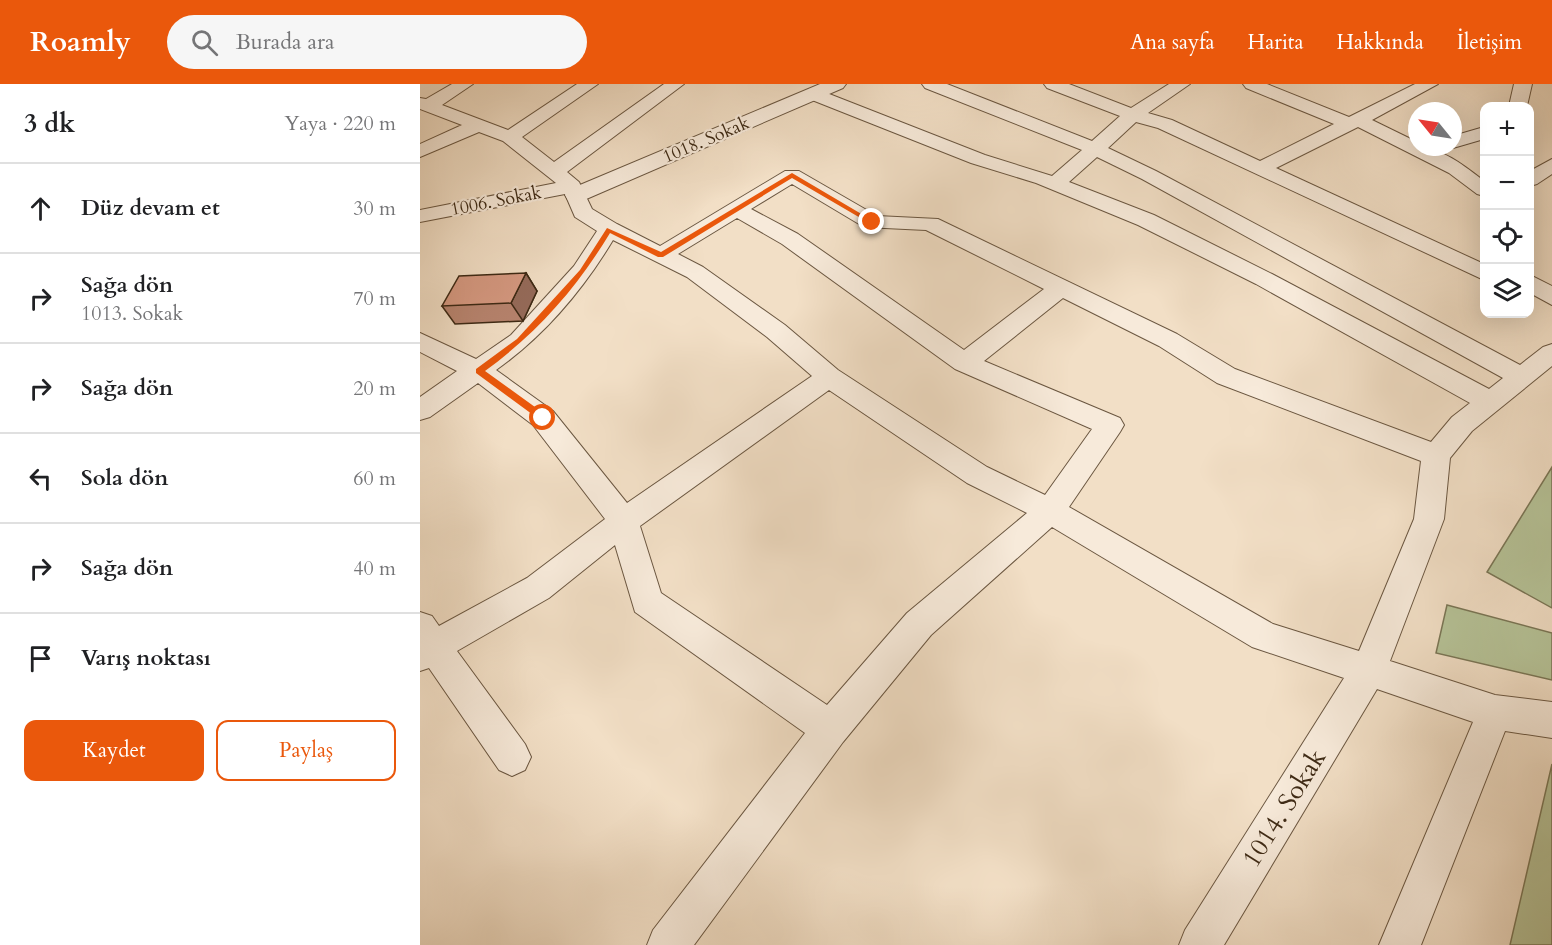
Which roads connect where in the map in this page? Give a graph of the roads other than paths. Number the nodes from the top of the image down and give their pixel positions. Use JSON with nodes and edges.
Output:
{"nodes":[{"id":1,"x":464,"y":84,"type":"edge"},
{"id":2,"x":589,"y":84,"type":"edge"},
{"id":3,"x":675,"y":84,"type":"edge"},
{"id":4,"x":836,"y":84,"type":"edge"},
{"id":5,"x":931,"y":84,"type":"edge"},
{"id":6,"x":1053,"y":84,"type":"edge"},
{"id":7,"x":1181,"y":84,"type":"edge"},
{"id":8,"x":1252,"y":84,"type":"edge"},
{"id":9,"x":1429,"y":84,"type":"edge"},
{"id":10,"x":1523,"y":84,"type":"edge"},
{"id":11,"x":813,"y":94,"type":"junction"},
{"id":12,"x":1519,"y":102,"type":"edge"},
{"id":13,"x":424,"y":105,"type":"edge"},
{"id":14,"x":1133,"y":115,"type":"junction"},
{"id":15,"x":1354,"y":122,"type":"junction"},
{"id":16,"x":478,"y":125,"type":"junction"},
{"id":17,"x":1480,"y":134,"type":"edge"},
{"id":18,"x":510,"y":137,"type":"junction"},
{"id":19,"x":1462,"y":139,"type":"edge"},
{"id":20,"x":1408,"y":141,"type":"edge"},
{"id":21,"x":1093,"y":148,"type":"junction"},
{"id":22,"x":420,"y":151,"type":"edge"},
{"id":23,"x":1438,"y":156,"type":"edge"},
{"id":24,"x":1552,"y":165,"type":"edge"},
{"id":25,"x":1261,"y":168,"type":"junction"},
{"id":26,"x":554,"y":172,"type":"junction"},
{"id":27,"x":1534,"y":177,"type":"edge"},
{"id":28,"x":1055,"y":183,"type":"junction"},
{"id":29,"x":1480,"y":186,"type":"edge"},
{"id":30,"x":574,"y":190,"type":"junction"},
{"id":31,"x":736,"y":209,"type":"junction"},
{"id":32,"x":420,"y":216,"type":"edge"},
{"id":33,"x":609,"y":230,"type":"junction"},
{"id":34,"x":661,"y":255,"type":"junction"},
{"id":35,"x":1480,"y":271,"type":"edge"},
{"id":36,"x":1534,"y":286,"type":"edge"},
{"id":37,"x":1061,"y":288,"type":"junction"},
{"id":38,"x":1552,"y":297,"type":"edge"},
{"id":39,"x":420,"y":342,"type":"edge"},
{"id":40,"x":1552,"y":353,"type":"edge"},
{"id":41,"x":964,"y":363,"type":"junction"},
{"id":42,"x":479,"y":371,"type":"junction"},
{"id":43,"x":829,"y":376,"type":"junction"},
{"id":44,"x":1522,"y":377,"type":"junction"},
{"id":45,"x":1491,"y":402,"type":"junction"},
{"id":46,"x":420,"y":410,"type":"edge"},
{"id":47,"x":1436,"y":455,"type":"junction"},
{"id":48,"x":1050,"y":511,"type":"junction"},
{"id":49,"x":624,"y":521,"type":"junction"},
{"id":50,"x":425,"y":643,"type":"edge"},
{"id":51,"x":1369,"y":670,"type":"junction"},
{"id":52,"x":1495,"y":712,"type":"junction"},
{"id":53,"x":1552,"y":720,"type":"edge"},
{"id":54,"x":830,"y":729,"type":"junction"},
{"id":55,"x":512,"y":757,"type":"dead end"},
{"id":56,"x":668,"y":945,"type":"edge"},
{"id":57,"x":1200,"y":945,"type":"edge"},
{"id":58,"x":1400,"y":945,"type":"edge"}],
"edges":[{"from":1,"to":13,"type":"street"},
{"from":2,"to":18,"type":"street"},
{"from":3,"to":26,"type":"street"},
{"from":4,"to":11,"type":"street","name":"1018. Sokak"},
{"from":5,"to":21,"type":"street"},
{"from":6,"to":14,"type":"street"},
{"from":7,"to":14,"type":"street"},
{"from":8,"to":15,"type":"street"},
{"from":9,"to":15,"type":"street"},
{"from":10,"to":12,"type":"street"},
{"from":11,"to":28,"type":"street"},
{"from":11,"to":30,"type":"street","name":"1018. Sokak"},
{"from":13,"to":16,"type":"street"},
{"from":14,"to":21,"type":"street"},
{"from":14,"to":25,"type":"street"},
{"from":15,"to":20,"type":"street"},
{"from":15,"to":25,"type":"street"},
{"from":16,"to":18,"type":"street"},
{"from":16,"to":22,"type":"street"},
{"from":17,"to":19,"type":"street"},
{"from":18,"to":26,"type":"street"},
{"from":21,"to":28,"type":"street"},
{"from":21,"to":44,"type":"street"},
{"from":23,"to":29,"type":"street"},
{"from":24,"to":27,"type":"street"},
{"from":25,"to":35,"type":"street"},
{"from":26,"to":30,"type":"street"},
{"from":28,"to":45,"type":"street"},
{"from":30,"to":32,"type":"street","name":"1006. Sokak"},
{"from":30,"to":33,"type":"street"},
{"from":31,"to":34,"type":"street"},
{"from":31,"to":37,"type":"street"},
{"from":31,"to":41,"type":"street"},
{"from":33,"to":34,"type":"street"},
{"from":33,"to":42,"type":"street"},
{"from":34,"to":43,"type":"street"},
{"from":36,"to":38,"type":"street"},
{"from":37,"to":41,"type":"street"},
{"from":37,"to":47,"type":"street"},
{"from":39,"to":42,"type":"street"},
{"from":40,"to":44,"type":"street"},
{"from":41,"to":48,"type":"street"},
{"from":42,"to":46,"type":"street"},
{"from":42,"to":49,"type":"street"},
{"from":43,"to":48,"type":"street"},
{"from":43,"to":49,"type":"street"},
{"from":44,"to":45,"type":"street"},
{"from":45,"to":47,"type":"street"},
{"from":47,"to":51,"type":"street","name":"1014. Sokak"},
{"from":48,"to":51,"type":"street"},
{"from":48,"to":54,"type":"street"},
{"from":49,"to":50,"type":"street"},
{"from":49,"to":54,"type":"street"},
{"from":50,"to":55,"type":"street"},
{"from":51,"to":52,"type":"street"},
{"from":51,"to":57,"type":"street","name":"1014. Sokak"},
{"from":52,"to":53,"type":"street"},
{"from":52,"to":58,"type":"street"},
{"from":54,"to":56,"type":"street"}]}
